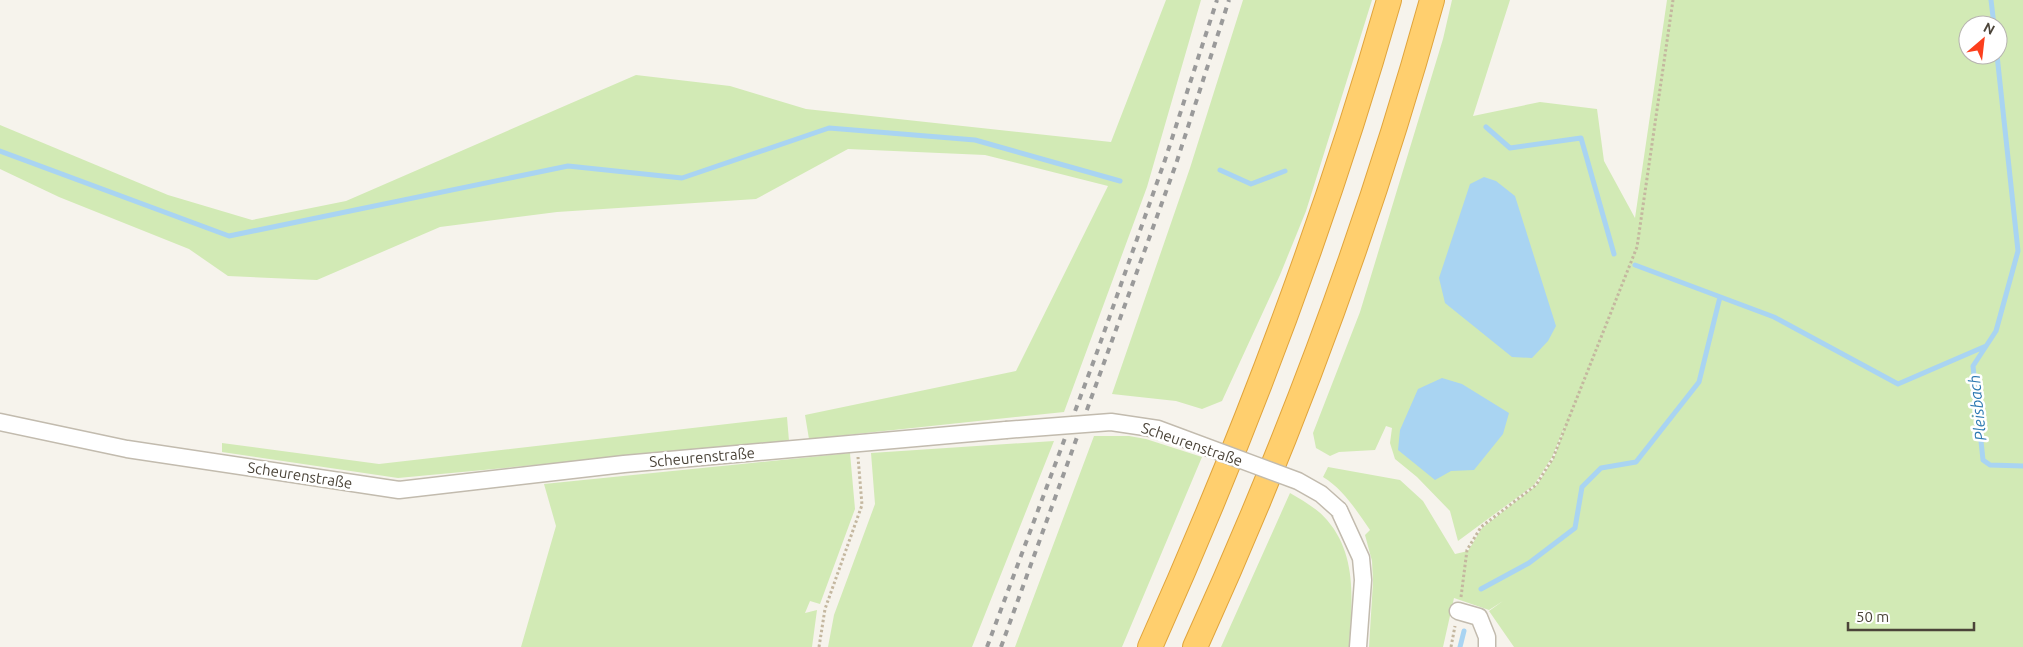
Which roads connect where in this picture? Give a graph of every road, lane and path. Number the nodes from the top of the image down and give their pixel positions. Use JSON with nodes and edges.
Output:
{"nodes":[{"id":1,"x":1389,"y":0,"type":"edge"},
{"id":2,"x":1432,"y":0,"type":"edge"},
{"id":3,"x":1674,"y":0,"type":"edge"},
{"id":4,"x":0,"y":422,"type":"edge"},
{"id":5,"x":856,"y":444,"type":"junction"},
{"id":6,"x":1458,"y":611,"type":"junction"},
{"id":7,"x":819,"y":647,"type":"edge"},
{"id":8,"x":1150,"y":647,"type":"edge"},
{"id":9,"x":1195,"y":647,"type":"edge"},
{"id":10,"x":1358,"y":647,"type":"edge"},
{"id":11,"x":1451,"y":647,"type":"edge"},
{"id":12,"x":1487,"y":647,"type":"edge"}],
"edges":[{"from":1,"to":8,"type":"highway"},
{"from":2,"to":9,"type":"highway"},
{"from":3,"to":6,"type":"path"},
{"from":4,"to":5,"type":"street","name":"Scheurenstraße"},
{"from":5,"to":7,"type":"path"},
{"from":5,"to":10,"type":"street","name":"Scheurenstraße","bridge":true},
{"from":6,"to":11,"type":"path"},
{"from":6,"to":12,"type":"street"}]}
